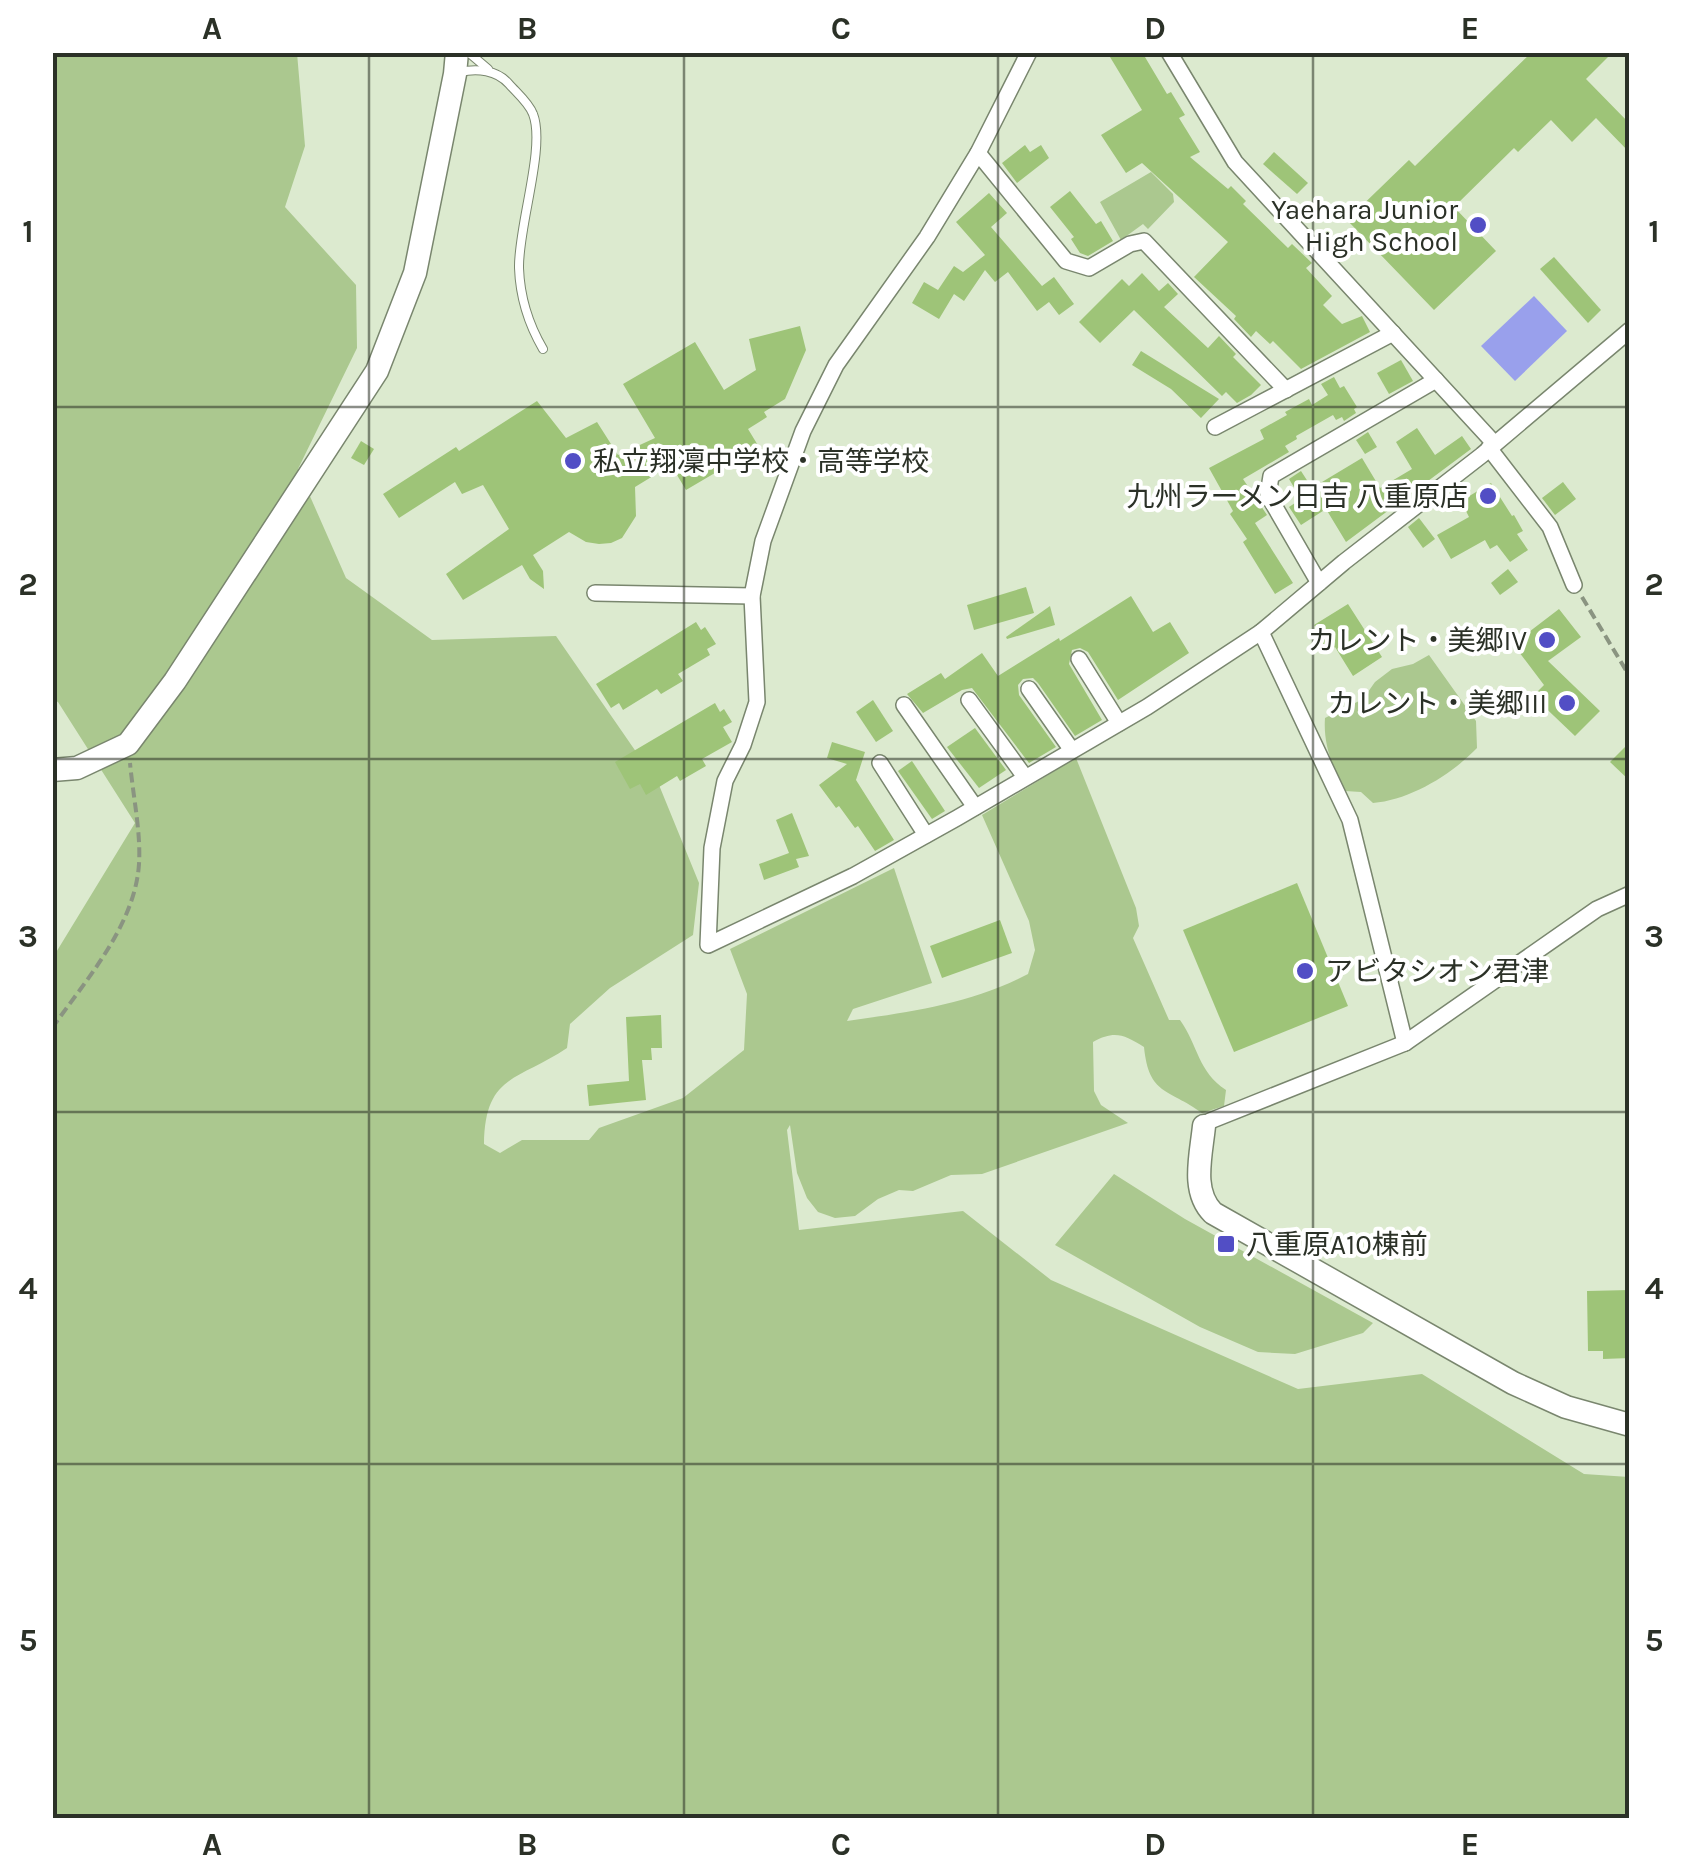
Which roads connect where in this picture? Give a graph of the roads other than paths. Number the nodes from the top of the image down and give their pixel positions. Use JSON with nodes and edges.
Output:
{"nodes":[{"id":1,"x":468,"y":52,"type":"edge"},
{"id":2,"x":1029,"y":52,"type":"edge"},
{"id":3,"x":1169,"y":52,"type":"edge"},
{"id":4,"x":456,"y":63,"type":"edge"},
{"id":5,"x":493,"y":74,"type":"junction"},
{"id":6,"x":978,"y":152,"type":"junction"},
{"id":7,"x":1630,"y":330,"type":"edge"},
{"id":8,"x":1393,"y":334,"type":"junction"},
{"id":9,"x":543,"y":349,"type":"dead end"},
{"id":10,"x":1436,"y":380,"type":"junction"},
{"id":11,"x":1286,"y":390,"type":"junction"},
{"id":12,"x":1215,"y":428,"type":"dead end"},
{"id":13,"x":1492,"y":446,"type":"junction"},
{"id":14,"x":1319,"y":583,"type":"junction"},
{"id":15,"x":1574,"y":585,"type":"road end"},
{"id":16,"x":595,"y":593,"type":"dead end"},
{"id":17,"x":752,"y":596,"type":"junction"},
{"id":18,"x":1261,"y":632,"type":"junction"},
{"id":19,"x":1079,"y":659,"type":"dead end"},
{"id":20,"x":1029,"y":689,"type":"dead end"},
{"id":21,"x":969,"y":700,"type":"dead end"},
{"id":22,"x":904,"y":705,"type":"dead end"},
{"id":23,"x":1119,"y":723,"type":"junction"},
{"id":24,"x":1071,"y":749,"type":"junction"},
{"id":25,"x":880,"y":764,"type":"dead end"},
{"id":26,"x":52,"y":770,"type":"edge"},
{"id":27,"x":1025,"y":777,"type":"junction"},
{"id":28,"x":975,"y":807,"type":"junction"},
{"id":29,"x":926,"y":835,"type":"junction"},
{"id":30,"x":1630,"y":894,"type":"edge"},
{"id":31,"x":1405,"y":1044,"type":"junction"},
{"id":32,"x":1204,"y":1126,"type":"joint"},
{"id":33,"x":1630,"y":1426,"type":"edge"}],
"edges":[{"from":1,"to":5,"type":"lane"},
{"from":2,"to":6,"type":"street"},
{"from":3,"to":8,"type":"street"},
{"from":4,"to":5,"type":"lane"},
{"from":4,"to":26,"type":"street"},
{"from":5,"to":9,"type":"lane"},
{"from":6,"to":11,"type":"street"},
{"from":6,"to":17,"type":"street"},
{"from":7,"to":13,"type":"street"},
{"from":8,"to":10,"type":"street"},
{"from":8,"to":11,"type":"street"},
{"from":10,"to":13,"type":"street"},
{"from":10,"to":14,"type":"street"},
{"from":11,"to":12,"type":"street"},
{"from":13,"to":14,"type":"street"},
{"from":13,"to":15,"type":"street"},
{"from":14,"to":18,"type":"street"},
{"from":16,"to":17,"type":"street"},
{"from":17,"to":29,"type":"street"},
{"from":18,"to":23,"type":"street"},
{"from":18,"to":31,"type":"street"},
{"from":19,"to":23,"type":"street"},
{"from":20,"to":24,"type":"street"},
{"from":21,"to":27,"type":"street"},
{"from":22,"to":28,"type":"street"},
{"from":23,"to":24,"type":"street"},
{"from":24,"to":27,"type":"street"},
{"from":25,"to":29,"type":"street"},
{"from":27,"to":28,"type":"street"},
{"from":28,"to":29,"type":"street"},
{"from":30,"to":31,"type":"street"},
{"from":31,"to":32,"type":"street"},
{"from":32,"to":33,"type":"street"}]}
